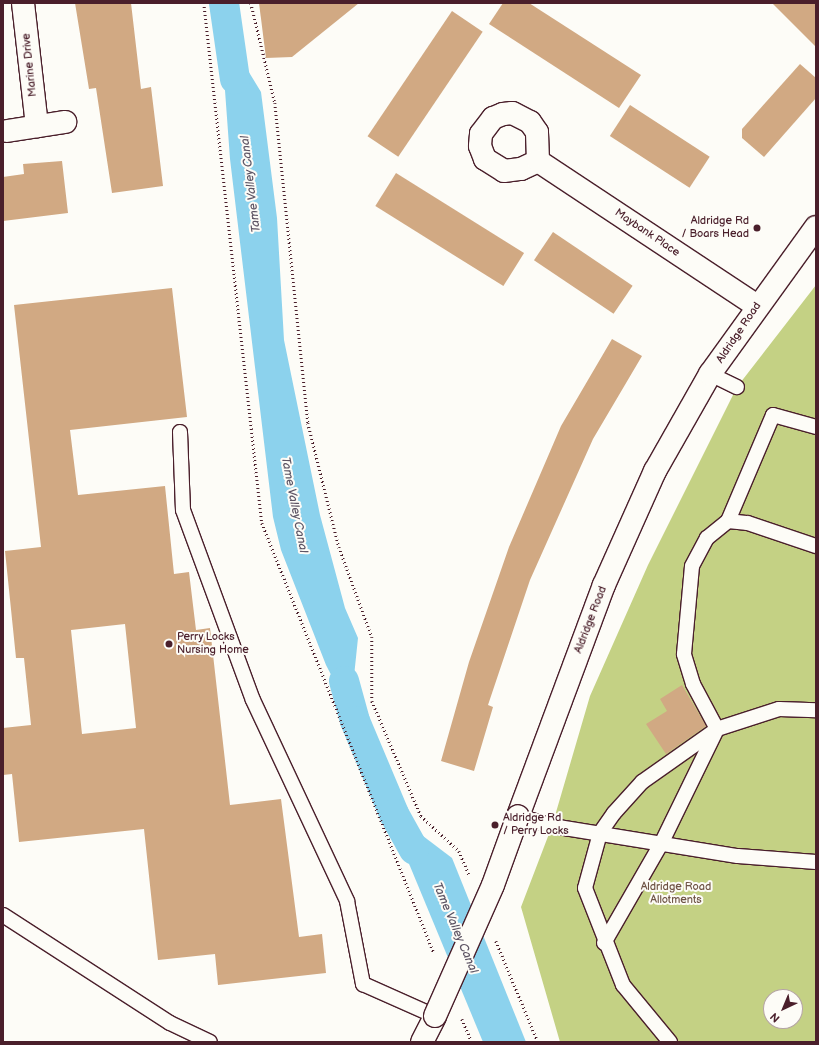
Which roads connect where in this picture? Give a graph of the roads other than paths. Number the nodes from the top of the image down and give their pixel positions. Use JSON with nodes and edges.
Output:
{"nodes":[{"id":1,"x":23,"y":3,"type":"edge"},
{"id":2,"x":65,"y":122,"type":"dead end"},
{"id":3,"x":37,"y":126,"type":"junction"},
{"id":4,"x":7,"y":131,"type":"dead end"},
{"id":5,"x":538,"y":161,"type":"dead end"},
{"id":6,"x":816,"y":227,"type":"edge"},
{"id":7,"x":757,"y":306,"type":"junction"},
{"id":8,"x":710,"y":374,"type":"junction"},
{"id":9,"x":737,"y":387,"type":"dead end"},
{"id":10,"x":816,"y":427,"type":"edge"},
{"id":11,"x":180,"y":432,"type":"dead end"},
{"id":12,"x":728,"y":521,"type":"junction"},
{"id":13,"x":816,"y":546,"type":"edge"},
{"id":14,"x":816,"y":710,"type":"edge"},
{"id":15,"x":717,"y":729,"type":"junction"},
{"id":16,"x":518,"y":816,"type":"junction"},
{"id":17,"x":600,"y":833,"type":"junction"},
{"id":18,"x":662,"y":842,"type":"junction"},
{"id":19,"x":816,"y":862,"type":"edge"},
{"id":20,"x":3,"y":915,"type":"edge"},
{"id":21,"x":604,"y":944,"type":"junction"},
{"id":22,"x":435,"y":1016,"type":"junction"},
{"id":23,"x":210,"y":1042,"type":"edge"},
{"id":24,"x":422,"y":1042,"type":"edge"},
{"id":25,"x":670,"y":1042,"type":"edge"}],
"edges":[{"from":1,"to":3,"type":"street","name":"Marine Drive"},
{"from":2,"to":3,"type":"street"},
{"from":3,"to":4,"type":"street"},
{"from":5,"to":7,"type":"street","name":"Maybank Place"},
{"from":6,"to":7,"type":"street","name":"Aldridge Road"},
{"from":7,"to":8,"type":"street","name":"Aldridge Road"},
{"from":8,"to":9,"type":"lane"},
{"from":8,"to":16,"type":"street","name":"Aldridge Road"},
{"from":10,"to":12,"type":"lane"},
{"from":11,"to":22,"type":"lane"},
{"from":12,"to":13,"type":"lane"},
{"from":12,"to":15,"type":"lane"},
{"from":14,"to":15,"type":"lane"},
{"from":15,"to":17,"type":"lane"},
{"from":15,"to":18,"type":"lane"},
{"from":16,"to":17,"type":"lane"},
{"from":16,"to":22,"type":"street","name":"Aldridge Road","bridge":true},
{"from":17,"to":18,"type":"lane"},
{"from":17,"to":21,"type":"lane"},
{"from":18,"to":19,"type":"lane"},
{"from":18,"to":21,"type":"lane"},
{"from":20,"to":23,"type":"lane"},
{"from":21,"to":25,"type":"lane"},
{"from":22,"to":24,"type":"street","name":"Aldridge Road"}]}
